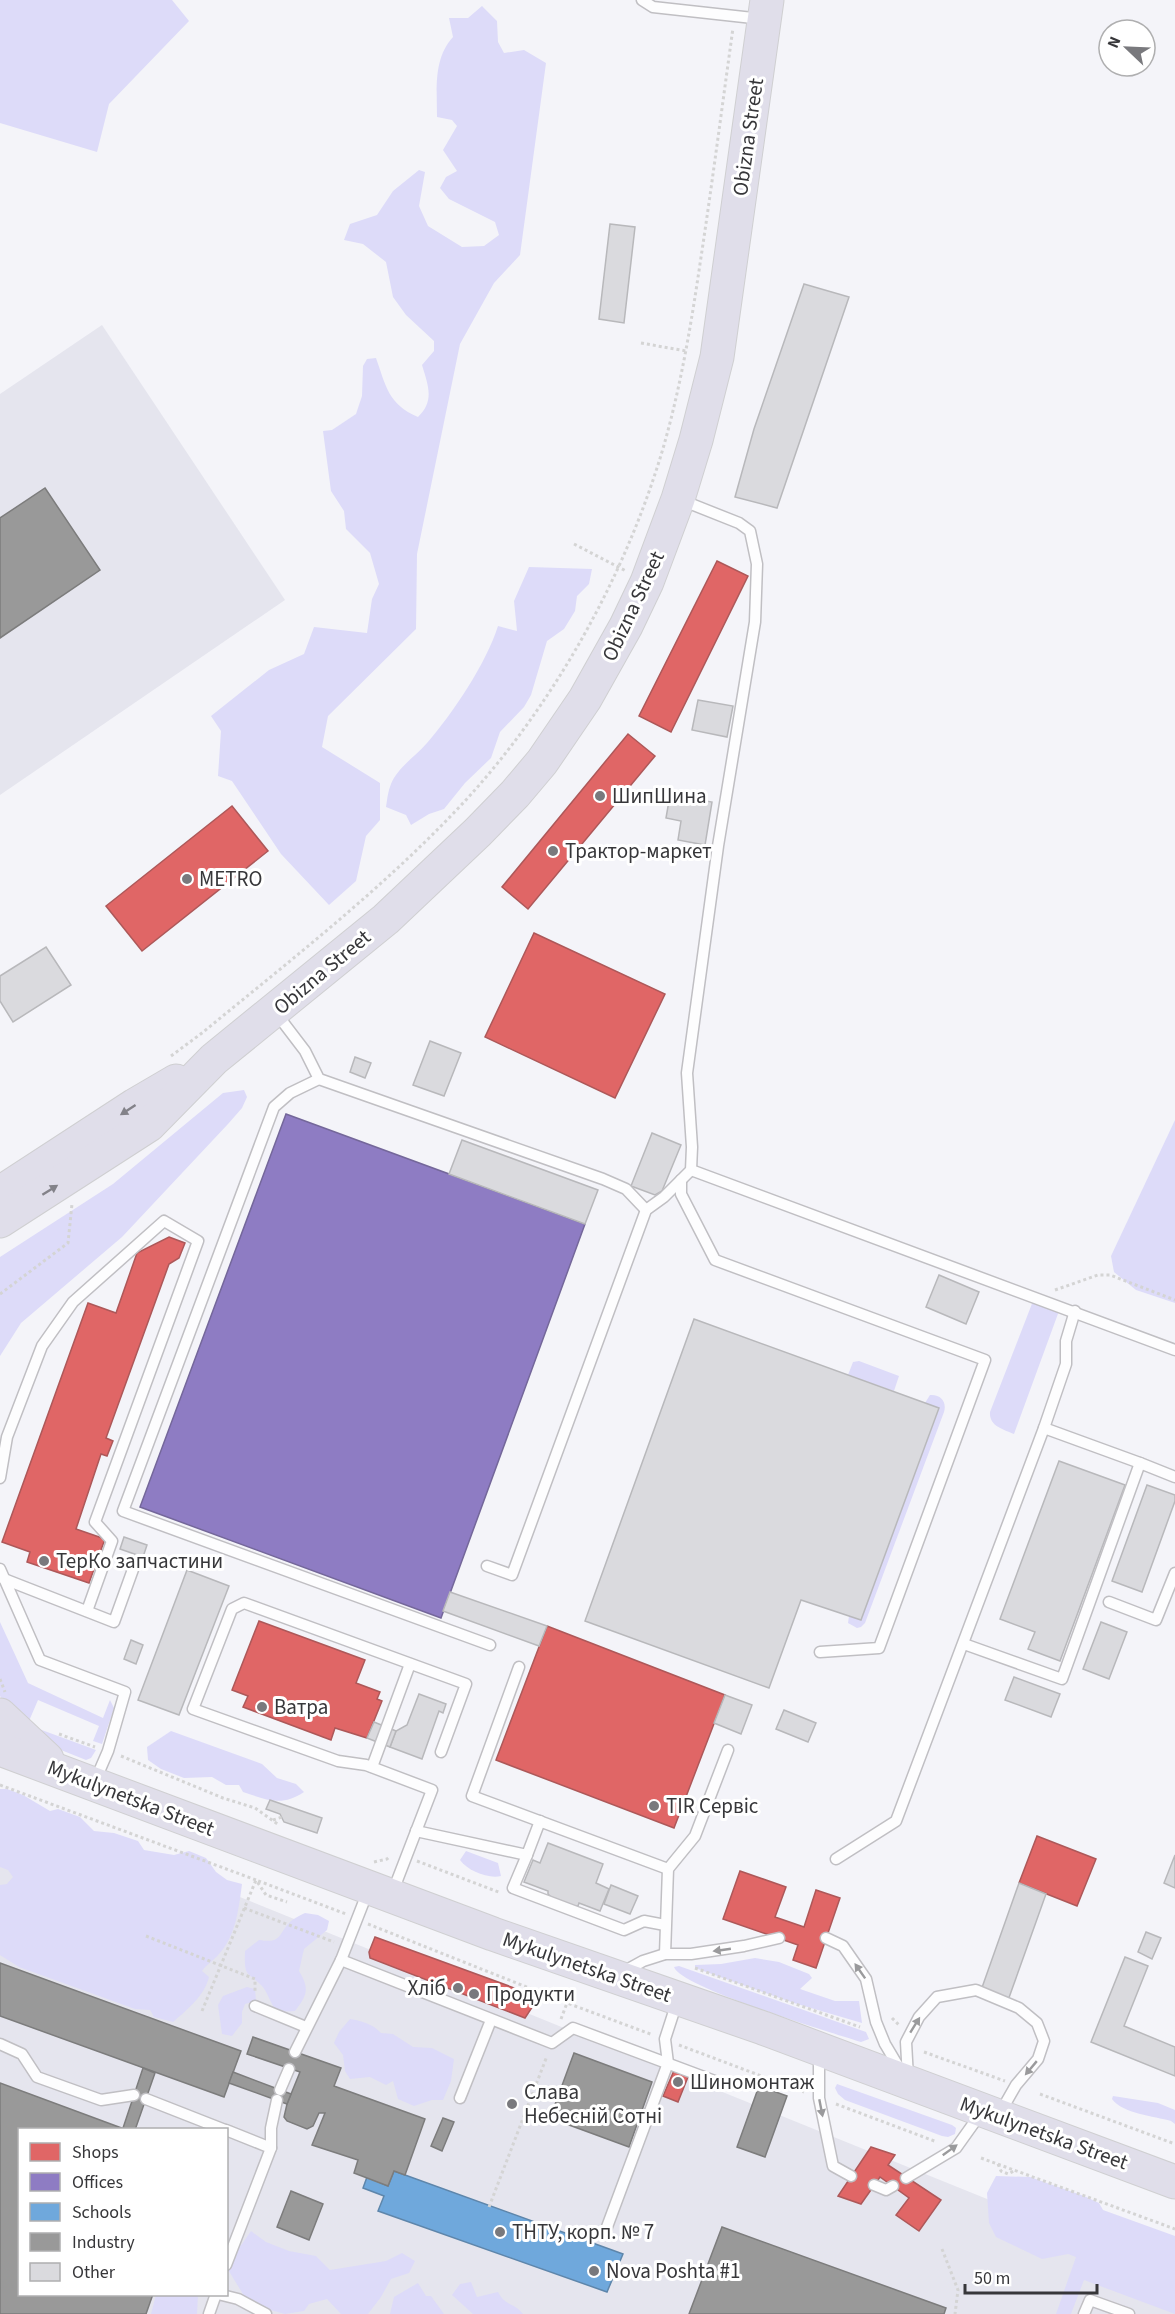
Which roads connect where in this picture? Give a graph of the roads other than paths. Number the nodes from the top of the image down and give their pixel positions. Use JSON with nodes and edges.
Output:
{"nodes":[{"id":1,"x":642,"y":0,"type":"edge"},
{"id":2,"x":755,"y":12,"type":"edge"},
{"id":3,"x":678,"y":499,"type":"junction"},
{"id":4,"x":274,"y":1011,"type":"junction"},
{"id":5,"x":214,"y":1059,"type":"junction"},
{"id":6,"x":319,"y":1079,"type":"junction"},
{"id":7,"x":691,"y":1170,"type":"junction"},
{"id":8,"x":681,"y":1179,"type":"junction"},
{"id":9,"x":0,"y":1193,"type":"edge"},
{"id":10,"x":646,"y":1210,"type":"junction"},
{"id":11,"x":0,"y":1221,"type":"edge"},
{"id":12,"x":1075,"y":1311,"type":"junction"},
{"id":13,"x":1175,"y":1350,"type":"edge"},
{"id":14,"x":1044,"y":1428,"type":"junction"},
{"id":15,"x":1140,"y":1463,"type":"junction"},
{"id":16,"x":1175,"y":1477,"type":"edge"},
{"id":17,"x":0,"y":1478,"type":"edge"},
{"id":18,"x":135,"y":1561,"type":"dead end"},
{"id":19,"x":487,"y":1566,"type":"dead end"},
{"id":20,"x":1175,"y":1573,"type":"edge"},
{"id":21,"x":2,"y":1574,"type":"edge"},
{"id":22,"x":1109,"y":1602,"type":"dead end"},
{"id":23,"x":87,"y":1611,"type":"junction"},
{"id":24,"x":964,"y":1644,"type":"junction"},
{"id":25,"x":490,"y":1645,"type":"dead end"},
{"id":26,"x":820,"y":1652,"type":"dead end"},
{"id":27,"x":410,"y":1664,"type":"junction"},
{"id":28,"x":519,"y":1667,"type":"dead end"},
{"id":29,"x":0,"y":1715,"type":"edge"},
{"id":30,"x":0,"y":1749,"type":"edge"},
{"id":31,"x":728,"y":1750,"type":"dead end"},
{"id":32,"x":441,"y":1752,"type":"dead end"},
{"id":33,"x":372,"y":1767,"type":"junction"},
{"id":34,"x":61,"y":1772,"type":"junction"},
{"id":35,"x":93,"y":1784,"type":"junction"},
{"id":36,"x":540,"y":1821,"type":"junction"},
{"id":37,"x":416,"y":1832,"type":"junction"},
{"id":38,"x":527,"y":1855,"type":"junction"},
{"id":39,"x":836,"y":1859,"type":"dead end"},
{"id":40,"x":668,"y":1869,"type":"junction"},
{"id":41,"x":375,"y":1881,"type":"junction"},
{"id":42,"x":665,"y":1925,"type":"junction"},
{"id":43,"x":779,"y":1938,"type":"dead end"},
{"id":44,"x":826,"y":1938,"type":"dead end"},
{"id":45,"x":665,"y":1954,"type":"junction"},
{"id":46,"x":341,"y":1960,"type":"junction"},
{"id":47,"x":616,"y":1976,"type":"junction"},
{"id":48,"x":678,"y":1999,"type":"junction"},
{"id":49,"x":255,"y":2006,"type":"road end"},
{"id":50,"x":491,"y":2020,"type":"junction"},
{"id":51,"x":306,"y":2027,"type":"junction"},
{"id":52,"x":0,"y":2044,"type":"edge"},
{"id":53,"x":819,"y":2049,"type":"junction"},
{"id":54,"x":295,"y":2052,"type":"dead end"},
{"id":55,"x":668,"y":2063,"type":"junction"},
{"id":56,"x":289,"y":2069,"type":"dead end"},
{"id":57,"x":908,"y":2081,"type":"junction"},
{"id":58,"x":720,"y":2084,"type":"dead end"},
{"id":59,"x":134,"y":2095,"type":"dead end"},
{"id":60,"x":460,"y":2098,"type":"dead end"},
{"id":61,"x":146,"y":2099,"type":"dead end"},
{"id":62,"x":991,"y":2113,"type":"junction"},
{"id":63,"x":221,"y":2128,"type":"edge"},
{"id":64,"x":228,"y":2131,"type":"edge"},
{"id":65,"x":271,"y":2148,"type":"junction"},
{"id":66,"x":851,"y":2176,"type":"dead end"},
{"id":67,"x":906,"y":2178,"type":"dead end"},
{"id":68,"x":1175,"y":2182,"type":"edge"},
{"id":69,"x":874,"y":2185,"type":"dead end"},
{"id":70,"x":893,"y":2186,"type":"dead end"},
{"id":71,"x":604,"y":2235,"type":"dead end"},
{"id":72,"x":228,"y":2260,"type":"edge"},
{"id":73,"x":217,"y":2296,"type":"edge"},
{"id":74,"x":222,"y":2296,"type":"edge"},
{"id":75,"x":209,"y":2314,"type":"edge"},
{"id":76,"x":266,"y":2314,"type":"edge"},
{"id":77,"x":1084,"y":2314,"type":"edge"},
{"id":78,"x":1129,"y":2314,"type":"edge"}],
"edges":[{"from":1,"to":2,"type":"lane"},
{"from":2,"to":3,"type":"highway","name":"Obizna Street"},
{"from":3,"to":4,"type":"highway","name":"Obizna Street"},
{"from":3,"to":7,"type":"lane"},
{"from":4,"to":5,"type":"highway","name":"Obizna Street"},
{"from":4,"to":6,"type":"lane"},
{"from":5,"to":9,"type":"highway","one_way":true},
{"from":11,"to":5,"type":"highway","one_way":true},
{"from":6,"to":10,"type":"lane"},
{"from":6,"to":25,"type":"lane"},
{"from":7,"to":8,"type":"lane"},
{"from":7,"to":12,"type":"lane"},
{"from":8,"to":10,"type":"lane"},
{"from":8,"to":26,"type":"lane"},
{"from":10,"to":19,"type":"lane"},
{"from":12,"to":13,"type":"lane"},
{"from":12,"to":14,"type":"lane"},
{"from":14,"to":15,"type":"lane"},
{"from":14,"to":24,"type":"lane"},
{"from":15,"to":16,"type":"lane"},
{"from":15,"to":24,"type":"lane"},
{"from":17,"to":23,"type":"lane"},
{"from":18,"to":23,"type":"lane"},
{"from":20,"to":22,"type":"lane"},
{"from":21,"to":23,"type":"lane"},
{"from":21,"to":35,"type":"lane"},
{"from":24,"to":39,"type":"lane"},
{"from":27,"to":32,"type":"lane"},
{"from":27,"to":33,"type":"lane"},
{"from":27,"to":33,"type":"lane"},
{"from":28,"to":36,"type":"lane"},
{"from":29,"to":34,"type":"highway"},
{"from":30,"to":34,"type":"highway","name":"Mykulynetska Street"},
{"from":31,"to":40,"type":"lane"},
{"from":33,"to":37,"type":"lane"},
{"from":34,"to":35,"type":"highway","name":"Mykulynetska Street"},
{"from":35,"to":41,"type":"highway","name":"Mykulynetska Street"},
{"from":36,"to":38,"type":"lane"},
{"from":36,"to":40,"type":"lane"},
{"from":37,"to":38,"type":"lane"},
{"from":37,"to":41,"type":"lane"},
{"from":38,"to":42,"type":"lane"},
{"from":40,"to":42,"type":"lane"},
{"from":41,"to":46,"type":"lane"},
{"from":41,"to":47,"type":"highway","name":"Mykulynetska Street"},
{"from":42,"to":45,"type":"lane"},
{"from":43,"to":45,"type":"lane","one_way":true},
{"from":57,"to":44,"type":"lane","one_way":true},
{"from":45,"to":47,"type":"lane"},
{"from":46,"to":50,"type":"lane"},
{"from":46,"to":51,"type":"lane"},
{"from":47,"to":48,"type":"highway","name":"Mykulynetska Street"},
{"from":48,"to":53,"type":"highway","name":"Mykulynetska Street"},
{"from":48,"to":55,"type":"lane"},
{"from":49,"to":51,"type":"lane"},
{"from":50,"to":55,"type":"lane"},
{"from":50,"to":60,"type":"lane"},
{"from":51,"to":54,"type":"lane"},
{"from":52,"to":59,"type":"lane"},
{"from":53,"to":57,"type":"highway","name":"Mykulynetska Street"},
{"from":53,"to":66,"type":"lane","one_way":true},
{"from":55,"to":58,"type":"lane"},
{"from":55,"to":71,"type":"lane"},
{"from":56,"to":65,"type":"lane"},
{"from":57,"to":62,"type":"highway","name":"Mykulynetska Street"},
{"from":57,"to":62,"type":"lane","one_way":true},
{"from":61,"to":63,"type":"lane"},
{"from":67,"to":62,"type":"lane","one_way":true},
{"from":62,"to":68,"type":"highway","name":"Mykulynetska Street"},
{"from":64,"to":65,"type":"lane"},
{"from":65,"to":72,"type":"lane"},
{"from":69,"to":70,"type":"lane"},
{"from":73,"to":75,"type":"lane"},
{"from":74,"to":76,"type":"lane"},
{"from":77,"to":78,"type":"lane"}]}
